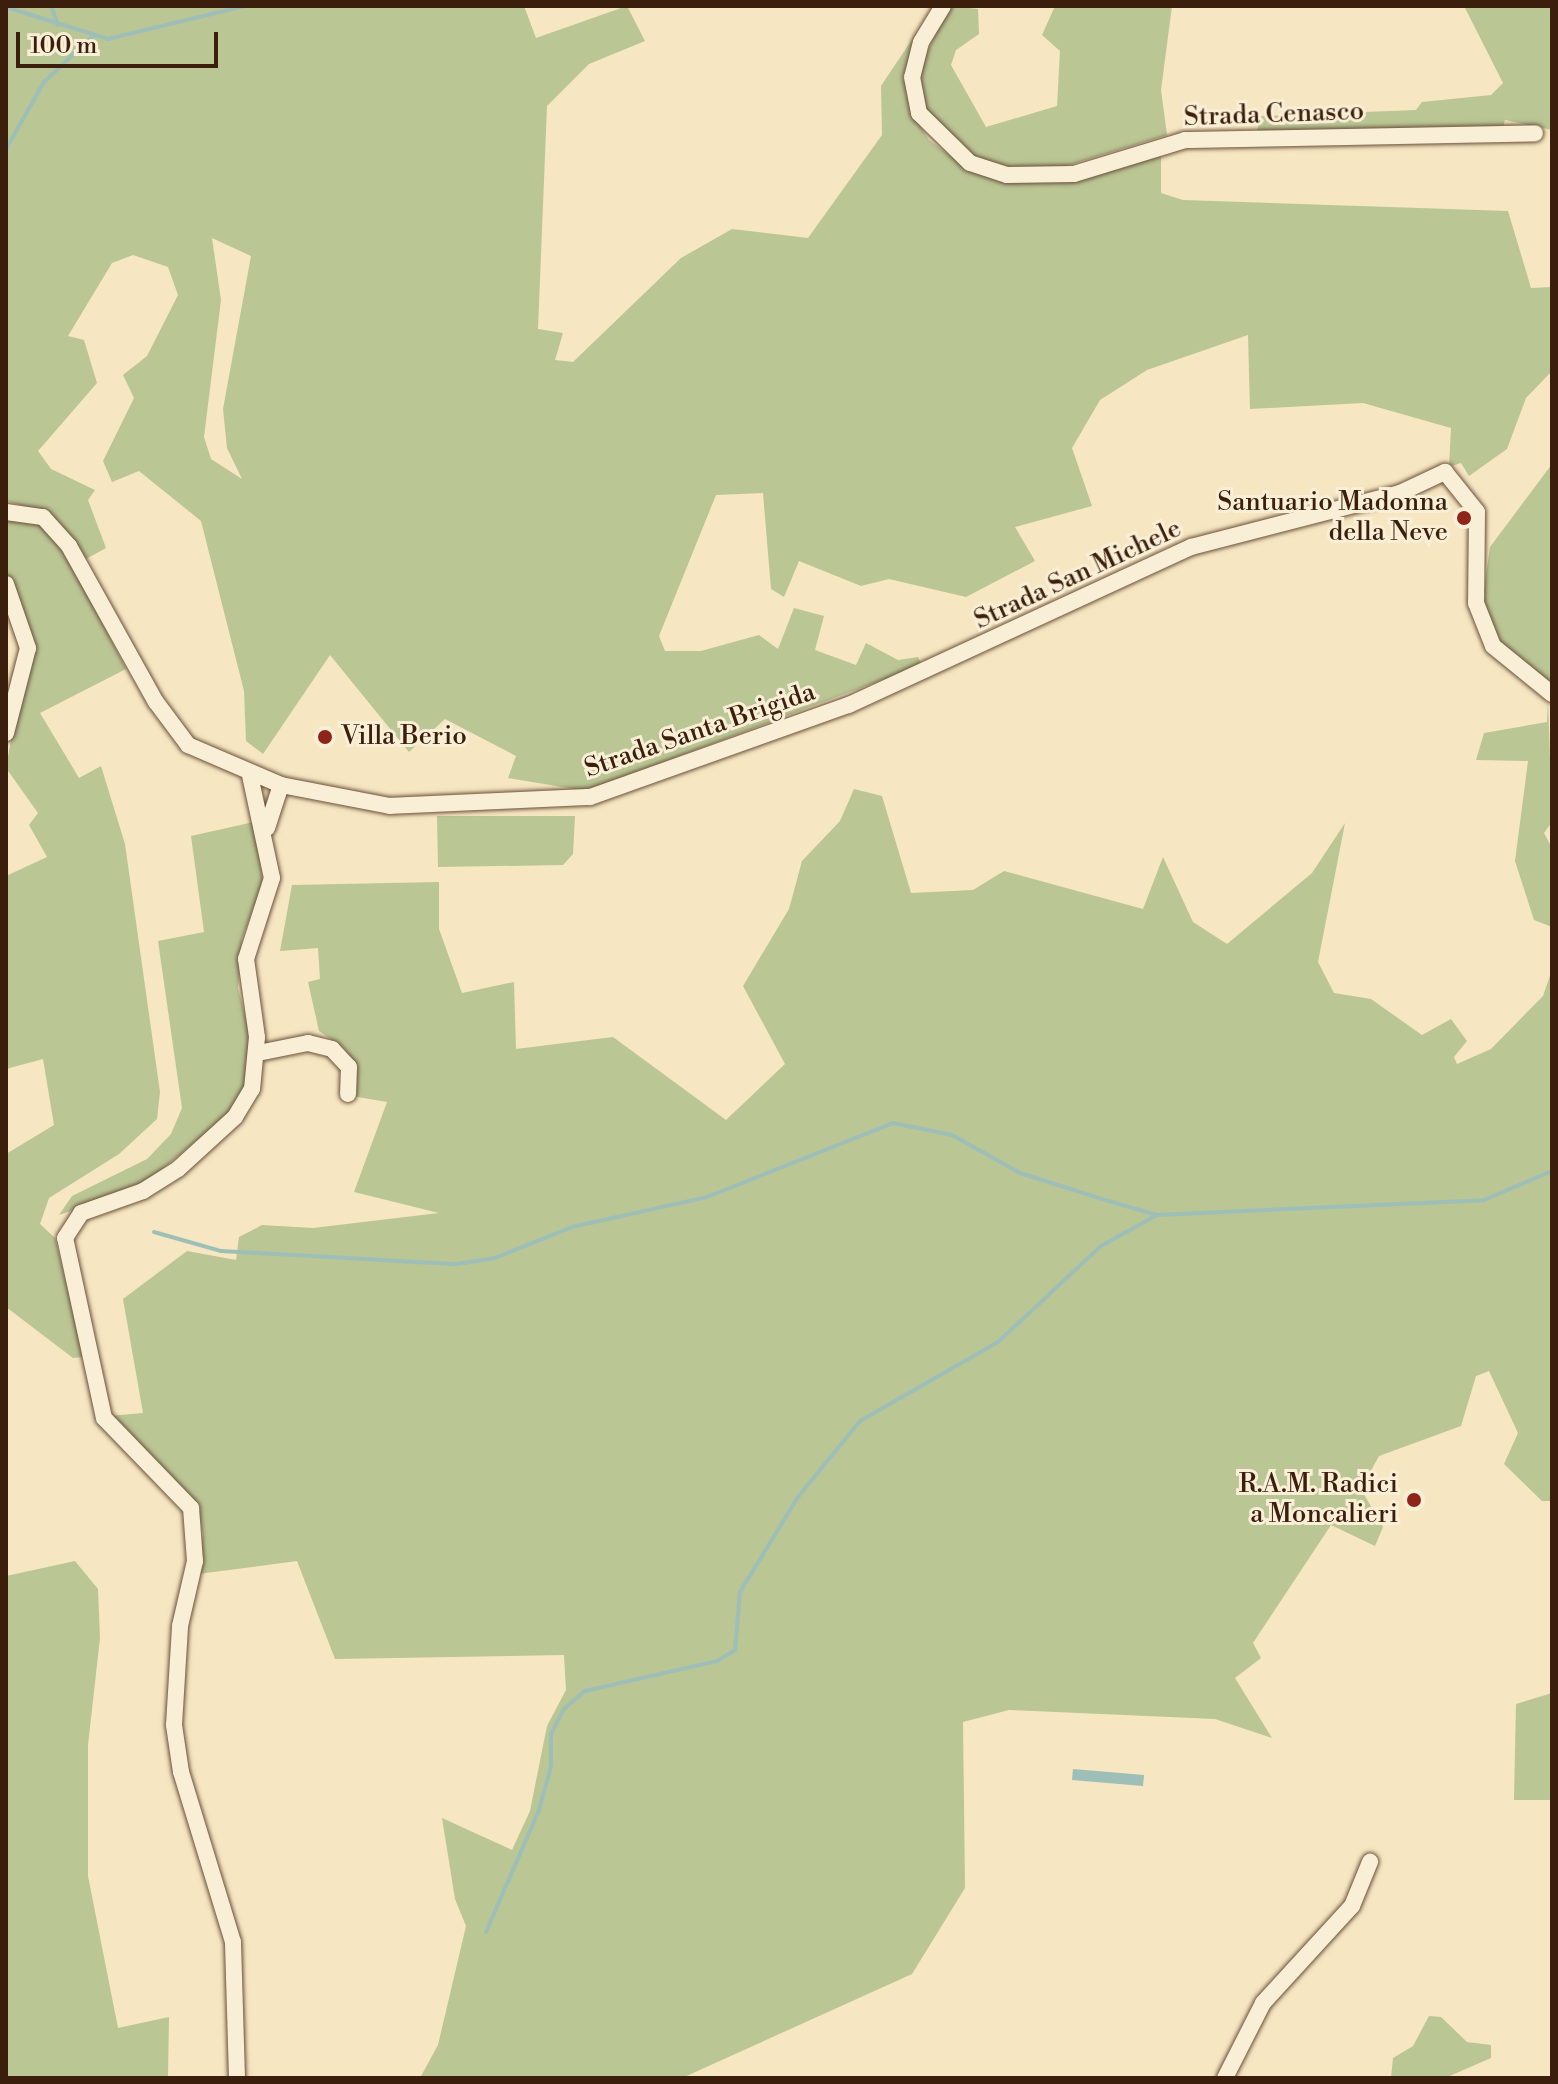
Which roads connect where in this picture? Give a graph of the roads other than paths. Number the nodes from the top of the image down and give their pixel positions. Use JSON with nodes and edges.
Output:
{"nodes":[{"id":1,"x":943,"y":6,"type":"edge"},
{"id":2,"x":1535,"y":133,"type":"dead end"},
{"id":3,"x":6,"y":512,"type":"edge"},
{"id":4,"x":6,"y":584,"type":"edge"},
{"id":5,"x":1552,"y":694,"type":"edge"},
{"id":6,"x":849,"y":705,"type":"joint"},
{"id":7,"x":6,"y":733,"type":"edge"},
{"id":8,"x":250,"y":775,"type":"junction"},
{"id":9,"x":281,"y":785,"type":"junction"},
{"id":10,"x":265,"y":846,"type":"junction"},
{"id":11,"x":258,"y":1053,"type":"junction"},
{"id":12,"x":348,"y":1094,"type":"dead end"},
{"id":13,"x":1370,"y":1862,"type":"dead end"},
{"id":14,"x":237,"y":2078,"type":"edge"},
{"id":15,"x":1225,"y":2078,"type":"edge"}],
"edges":[{"from":1,"to":2,"type":"street","name":"Strada Cenasco"},
{"from":3,"to":8,"type":"street","name":"Strada Santa Brigida"},
{"from":4,"to":7,"type":"street"},
{"from":5,"to":6,"type":"street","name":"Strada San Michele"},
{"from":6,"to":9,"type":"street","name":"Strada Santa Brigida"},
{"from":8,"to":9,"type":"street","name":"Strada Santa Brigida"},
{"from":8,"to":10,"type":"street"},
{"from":9,"to":10,"type":"street"},
{"from":10,"to":11,"type":"street"},
{"from":11,"to":12,"type":"street"},
{"from":11,"to":14,"type":"street"},
{"from":13,"to":15,"type":"street"}]}
